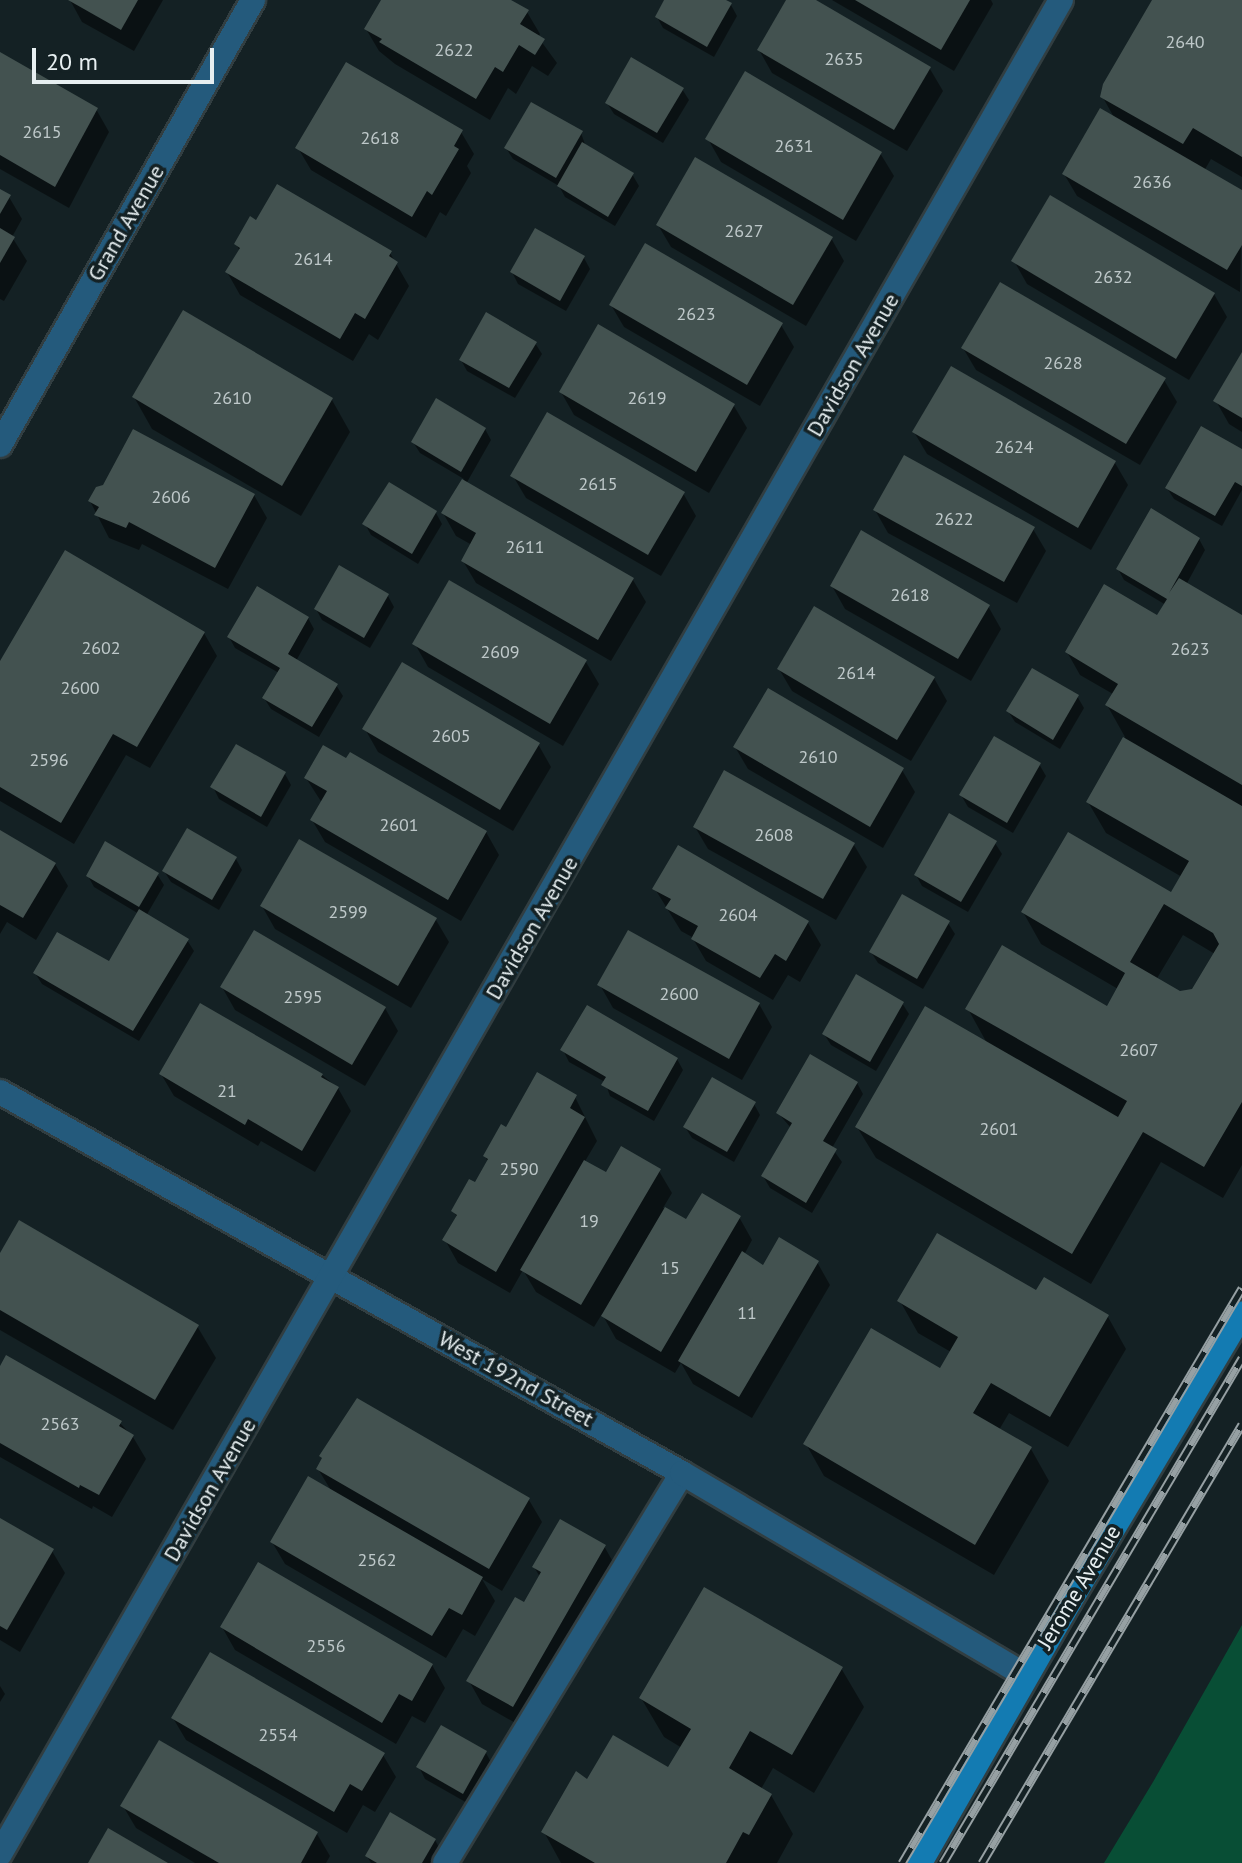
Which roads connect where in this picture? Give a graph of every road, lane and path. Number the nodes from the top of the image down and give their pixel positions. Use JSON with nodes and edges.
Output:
{"nodes":[{"id":1,"x":253,"y":0,"type":"edge"},
{"id":2,"x":1061,"y":0,"type":"edge"},
{"id":3,"x":0,"y":445,"type":"edge"},
{"id":4,"x":0,"y":1092,"type":"edge"},
{"id":5,"x":334,"y":1276,"type":"junction"},
{"id":6,"x":1242,"y":1314,"type":"edge"},
{"id":7,"x":682,"y":1473,"type":"junction"},
{"id":8,"x":1027,"y":1676,"type":"junction"},
{"id":9,"x":0,"y":1854,"type":"edge"},
{"id":10,"x":445,"y":1863,"type":"edge"},
{"id":11,"x":920,"y":1863,"type":"edge"}],
"edges":[{"from":1,"to":3,"type":"street","name":"Grand Avenue"},
{"from":2,"to":5,"type":"street","name":"Davidson Avenue"},
{"from":4,"to":5,"type":"street","name":"West 192nd Street"},
{"from":5,"to":7,"type":"street","name":"West 192nd Street"},
{"from":5,"to":9,"type":"street","name":"Davidson Avenue"},
{"from":6,"to":8,"type":"main road","name":"Jerome Avenue"},
{"from":7,"to":8,"type":"street","name":"West 192nd Street"},
{"from":7,"to":10,"type":"street"},
{"from":8,"to":11,"type":"main road","name":"Jerome Avenue"}]}
